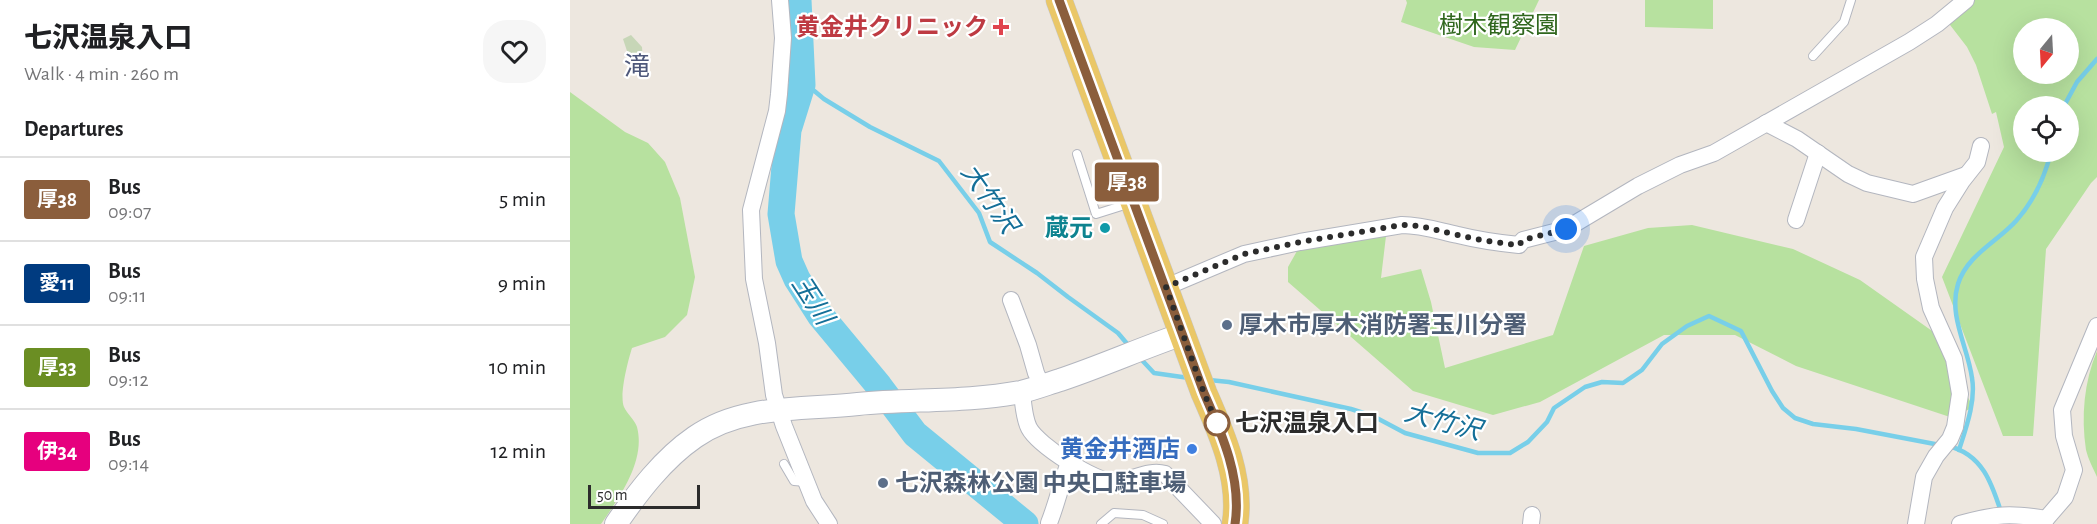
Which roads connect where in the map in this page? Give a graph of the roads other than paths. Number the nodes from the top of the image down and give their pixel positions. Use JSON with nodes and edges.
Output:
{"nodes":[{"id":1,"x":780,"y":0,"type":"edge"},
{"id":2,"x":1059,"y":0,"type":"edge"},
{"id":3,"x":1851,"y":0,"type":"edge"},
{"id":4,"x":1966,"y":0,"type":"edge"},
{"id":5,"x":1813,"y":56,"type":"dead end"},
{"id":6,"x":1766,"y":123,"type":"junction"},
{"id":7,"x":1981,"y":146,"type":"dead end"},
{"id":8,"x":1818,"y":153,"type":"junction"},
{"id":9,"x":1077,"y":154,"type":"dead end"},
{"id":10,"x":1966,"y":175,"type":"junction"},
{"id":11,"x":1135,"y":202,"type":"junction"},
{"id":12,"x":1796,"y":220,"type":"dead end"},
{"id":13,"x":1166,"y":287,"type":"junction"},
{"id":14,"x":1011,"y":300,"type":"dead end"},
{"id":15,"x":2097,"y":326,"type":"edge"},
{"id":16,"x":1183,"y":334,"type":"junction"},
{"id":17,"x":1032,"y":389,"type":"junction"},
{"id":18,"x":780,"y":410,"type":"junction"},
{"id":19,"x":1069,"y":463,"type":"junction"},
{"id":20,"x":784,"y":464,"type":"dead end"},
{"id":21,"x":806,"y":482,"type":"junction"},
{"id":22,"x":2047,"y":522,"type":"edge"},
{"id":23,"x":1049,"y":523,"type":"edge"},
{"id":24,"x":616,"y":524,"type":"edge"},
{"id":25,"x":829,"y":524,"type":"edge"},
{"id":26,"x":1101,"y":524,"type":"edge"},
{"id":27,"x":1163,"y":524,"type":"edge"},
{"id":28,"x":1213,"y":524,"type":"edge"},
{"id":29,"x":1235,"y":524,"type":"edge"},
{"id":30,"x":1916,"y":524,"type":"edge"},
{"id":31,"x":1960,"y":524,"type":"edge"}],
"edges":[{"from":1,"to":18,"type":"street"},
{"from":2,"to":11,"type":"main road"},
{"from":3,"to":5,"type":"lane"},
{"from":4,"to":6,"type":"street"},
{"from":6,"to":8,"type":"street"},
{"from":6,"to":13,"type":"street"},
{"from":7,"to":10,"type":"street"},
{"from":8,"to":10,"type":"street"},
{"from":8,"to":12,"type":"street"},
{"from":9,"to":11,"type":"lane"},
{"from":10,"to":30,"type":"street"},
{"from":11,"to":13,"type":"main road"},
{"from":13,"to":16,"type":"main road"},
{"from":14,"to":17,"type":"street"},
{"from":15,"to":22,"type":"street"},
{"from":16,"to":17,"type":"street"},
{"from":16,"to":29,"type":"main road"},
{"from":17,"to":18,"type":"street"},
{"from":17,"to":19,"type":"street"},
{"from":18,"to":21,"type":"street"},
{"from":18,"to":24,"type":"street"},
{"from":19,"to":23,"type":"street"},
{"from":19,"to":28,"type":"street"},
{"from":20,"to":21,"type":"lane"},
{"from":21,"to":25,"type":"street"},
{"from":22,"to":31,"type":"street"},
{"from":26,"to":27,"type":"lane"}]}
